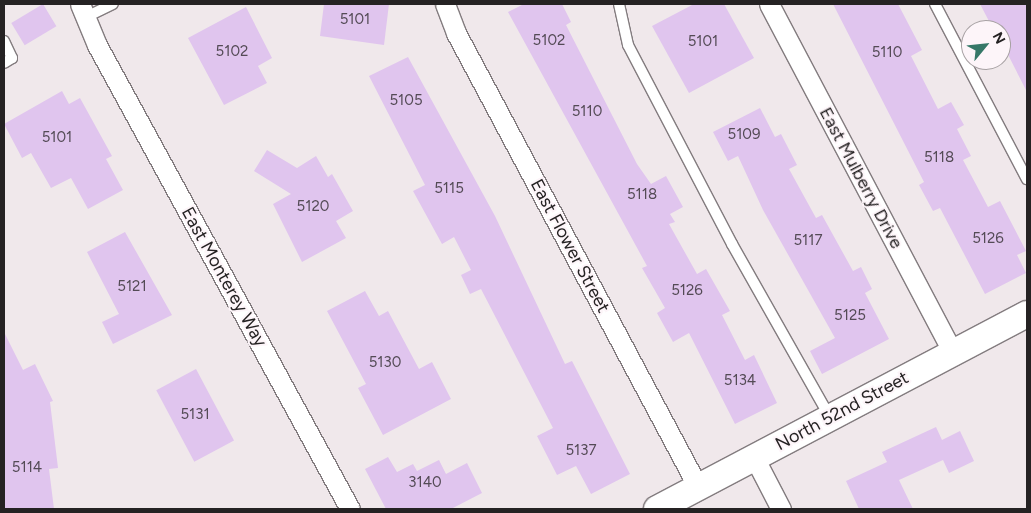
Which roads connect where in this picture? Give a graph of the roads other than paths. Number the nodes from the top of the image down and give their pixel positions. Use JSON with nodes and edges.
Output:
{"nodes":[{"id":1,"x":113,"y":4,"type":"edge"},
{"id":2,"x":445,"y":4,"type":"edge"},
{"id":3,"x":619,"y":4,"type":"edge"},
{"id":4,"x":769,"y":4,"type":"edge"},
{"id":5,"x":934,"y":4,"type":"edge"},
{"id":6,"x":82,"y":11,"type":"edge"},
{"id":7,"x":4,"y":41,"type":"edge"},
{"id":8,"x":4,"y":63,"type":"edge"},
{"id":9,"x":1027,"y":179,"type":"edge"},
{"id":10,"x":1027,"y":314,"type":"edge"},
{"id":11,"x":953,"y":353,"type":"junction"},
{"id":12,"x":830,"y":418,"type":"junction"},
{"id":13,"x":754,"y":458,"type":"junction"},
{"id":14,"x":698,"y":487,"type":"junction"},
{"id":15,"x":350,"y":509,"type":"edge"},
{"id":16,"x":657,"y":509,"type":"edge"},
{"id":17,"x":781,"y":509,"type":"edge"}],
"edges":[{"from":1,"to":6,"type":"lane"},
{"from":2,"to":14,"type":"street","name":"East Flower Street"},
{"from":3,"to":12,"type":"lane"},
{"from":4,"to":11,"type":"street","name":"East Mulberry Drive"},
{"from":5,"to":9,"type":"lane"},
{"from":6,"to":15,"type":"street","name":"East Monterey Way"},
{"from":7,"to":8,"type":"lane"},
{"from":10,"to":11,"type":"street","name":"North 52nd Street"},
{"from":11,"to":12,"type":"street","name":"North 52nd Street"},
{"from":12,"to":13,"type":"street","name":"North 52nd Street"},
{"from":13,"to":14,"type":"street","name":"North 52nd Street"},
{"from":13,"to":17,"type":"street"},
{"from":14,"to":16,"type":"street","name":"North 52nd Street"}]}
